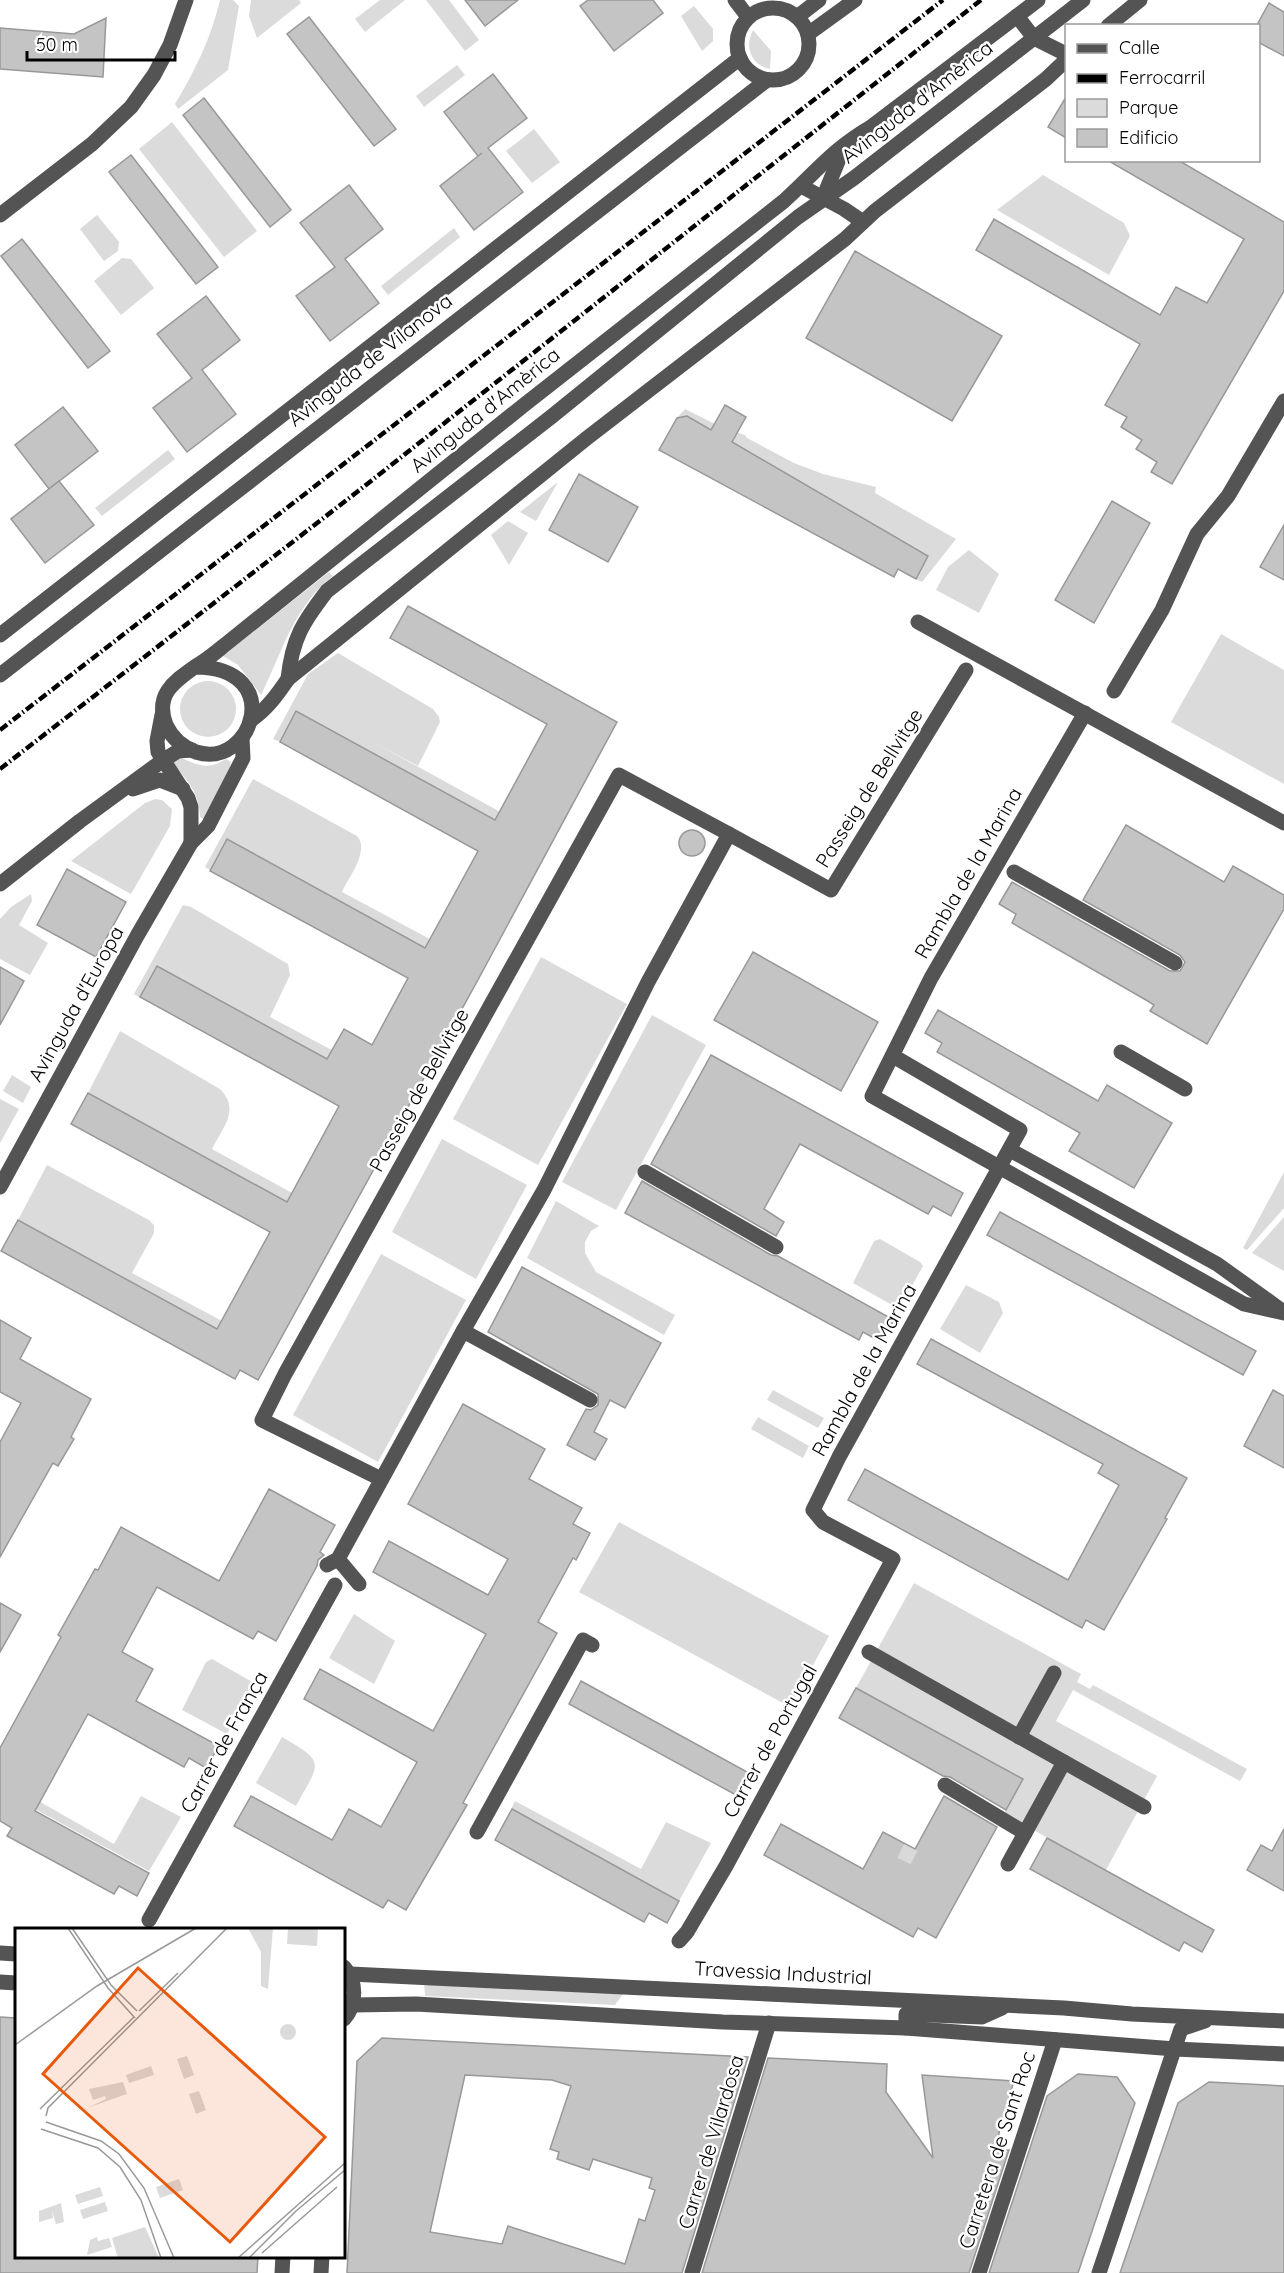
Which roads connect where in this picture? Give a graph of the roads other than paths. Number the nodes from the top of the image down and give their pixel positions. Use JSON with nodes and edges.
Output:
{"nodes":[{"id":1,"x":186,"y":0,"type":"edge"},
{"id":2,"x":735,"y":0,"type":"edge"},
{"id":3,"x":819,"y":0,"type":"edge"},
{"id":4,"x":855,"y":0,"type":"edge"},
{"id":5,"x":1038,"y":0,"type":"edge"},
{"id":6,"x":1083,"y":0,"type":"edge"},
{"id":7,"x":1140,"y":0,"type":"edge"},
{"id":8,"x":797,"y":16,"type":"junction"},
{"id":9,"x":1017,"y":16,"type":"junction"},
{"id":10,"x":748,"y":17,"type":"junction"},
{"id":11,"x":1110,"y":24,"type":"edge"},
{"id":12,"x":808,"y":34,"type":"junction"},
{"id":13,"x":1034,"y":38,"type":"junction"},
{"id":14,"x":1065,"y":54,"type":"edge"},
{"id":15,"x":740,"y":58,"type":"junction"},
{"id":16,"x":1065,"y":61,"type":"edge"},
{"id":17,"x":767,"y":80,"type":"junction"},
{"id":18,"x":871,"y":128,"type":"junction"},
{"id":19,"x":801,"y":186,"type":"junction"},
{"id":20,"x":823,"y":198,"type":"junction"},
{"id":21,"x":0,"y":215,"type":"edge"},
{"id":22,"x":863,"y":222,"type":"junction"},
{"id":23,"x":1284,"y":401,"type":"edge"},
{"id":24,"x":918,"y":622,"type":"dead end"},
{"id":25,"x":0,"y":635,"type":"edge"},
{"id":26,"x":196,"y":667,"type":"junction"},
{"id":27,"x":966,"y":670,"type":"dead end"},
{"id":28,"x":0,"y":675,"type":"edge"},
{"id":29,"x":288,"y":679,"type":"junction"},
{"id":30,"x":1114,"y":691,"type":"dead end"},
{"id":31,"x":1085,"y":713,"type":"junction"},
{"id":32,"x":163,"y":714,"type":"junction"},
{"id":33,"x":251,"y":720,"type":"junction"},
{"id":34,"x":242,"y":738,"type":"junction"},
{"id":35,"x":157,"y":741,"type":"junction"},
{"id":36,"x":192,"y":750,"type":"junction"},
{"id":37,"x":162,"y":761,"type":"junction"},
{"id":38,"x":183,"y":789,"type":"junction"},
{"id":39,"x":113,"y":797,"type":"junction"},
{"id":40,"x":1284,"y":823,"type":"edge"},
{"id":41,"x":729,"y":834,"type":"junction"},
{"id":42,"x":191,"y":843,"type":"junction"},
{"id":43,"x":1014,"y":872,"type":"dead end"},
{"id":44,"x":0,"y":884,"type":"edge"},
{"id":45,"x":1175,"y":963,"type":"dead end"},
{"id":46,"x":1121,"y":1052,"type":"dead end"},
{"id":47,"x":893,"y":1056,"type":"junction"},
{"id":48,"x":1185,"y":1089,"type":"dead end"},
{"id":49,"x":1010,"y":1150,"type":"junction"},
{"id":50,"x":1000,"y":1169,"type":"junction"},
{"id":51,"x":645,"y":1172,"type":"dead end"},
{"id":52,"x":0,"y":1187,"type":"edge"},
{"id":53,"x":776,"y":1247,"type":"dead end"},
{"id":54,"x":1284,"y":1312,"type":"edge"},
{"id":55,"x":463,"y":1331,"type":"junction"},
{"id":56,"x":590,"y":1400,"type":"dead end"},
{"id":57,"x":381,"y":1479,"type":"junction"},
{"id":58,"x":894,"y":1559,"type":"joint"},
{"id":59,"x":359,"y":1584,"type":"dead end"},
{"id":60,"x":334,"y":1585,"type":"dead end"},
{"id":61,"x":588,"y":1638,"type":"dead end"},
{"id":62,"x":869,"y":1652,"type":"dead end"},
{"id":63,"x":1054,"y":1673,"type":"dead end"},
{"id":64,"x":1019,"y":1737,"type":"junction"},
{"id":65,"x":1064,"y":1762,"type":"junction"},
{"id":66,"x":945,"y":1785,"type":"dead end"},
{"id":67,"x":1144,"y":1807,"type":"dead end"},
{"id":68,"x":477,"y":1832,"type":"dead end"},
{"id":69,"x":1025,"y":1833,"type":"junction"},
{"id":70,"x":1008,"y":1864,"type":"dead end"},
{"id":71,"x":149,"y":1920,"type":"dead end"},
{"id":72,"x":679,"y":1941,"type":"dead end"},
{"id":73,"x":0,"y":1953,"type":"edge"},
{"id":74,"x":15,"y":1954,"type":"edge"},
{"id":75,"x":347,"y":1970,"type":"edge"},
{"id":76,"x":0,"y":1982,"type":"edge"},
{"id":77,"x":15,"y":1983,"type":"edge"},
{"id":78,"x":352,"y":2005,"type":"junction"},
{"id":79,"x":1008,"y":2006,"type":"junction"},
{"id":80,"x":345,"y":2017,"type":"edge"},
{"id":81,"x":1214,"y":2018,"type":"junction"},
{"id":82,"x":1284,"y":2021,"type":"edge"},
{"id":83,"x":770,"y":2023,"type":"junction"},
{"id":84,"x":906,"y":2028,"type":"junction"},
{"id":85,"x":1055,"y":2040,"type":"junction"},
{"id":86,"x":1175,"y":2049,"type":"junction"},
{"id":87,"x":1284,"y":2054,"type":"edge"},
{"id":88,"x":283,"y":2258,"type":"edge"},
{"id":89,"x":322,"y":2258,"type":"edge"},
{"id":90,"x":282,"y":2273,"type":"edge"},
{"id":91,"x":321,"y":2273,"type":"edge"},
{"id":92,"x":692,"y":2273,"type":"edge"},
{"id":93,"x":978,"y":2273,"type":"edge"},
{"id":94,"x":1099,"y":2273,"type":"edge"}],
"edges":[{"from":1,"to":21,"type":"street"},
{"from":2,"to":10,"type":"street"},
{"from":3,"to":8,"type":"street"},
{"from":4,"to":12,"type":"street"},
{"from":5,"to":9,"type":"street","name":"Avinguda d'Amèrica"},
{"from":6,"to":13,"type":"street","name":"Avinguda d'Amèrica"},
{"from":7,"to":11,"type":"street"},
{"from":8,"to":10,"type":"street"},
{"from":8,"to":12,"type":"street"},
{"from":9,"to":13,"type":"street"},
{"from":9,"to":18,"type":"street","name":"Avinguda d'Amèrica"},
{"from":10,"to":15,"type":"street"},
{"from":12,"to":17,"type":"street"},
{"from":13,"to":14,"type":"street"},
{"from":13,"to":20,"type":"street","name":"Avinguda d'Amèrica"},
{"from":15,"to":17,"type":"street"},
{"from":15,"to":25,"type":"street","name":"Avinguda de Vilanova"},
{"from":16,"to":22,"type":"street","name":"Avinguda d'Amèrica"},
{"from":17,"to":28,"type":"street","name":"Avinguda de Vilanova"},
{"from":18,"to":19,"type":"street","name":"Avinguda d'Amèrica"},
{"from":18,"to":20,"type":"street","name":"Avinguda d'Amèrica"},
{"from":19,"to":20,"type":"street"},
{"from":19,"to":26,"type":"street","name":"Avinguda d'Amèrica"},
{"from":20,"to":22,"type":"street"},
{"from":20,"to":29,"type":"street","name":"Avinguda d'Amèrica"},
{"from":22,"to":29,"type":"street","name":"Avinguda d'Amèrica"},
{"from":23,"to":30,"type":"street"},
{"from":24,"to":31,"type":"street"},
{"from":26,"to":32,"type":"street","name":"Avinguda d'Amèrica"},
{"from":26,"to":33,"type":"street"},
{"from":27,"to":41,"type":"street","name":"Passeig de Bellvitge"},
{"from":29,"to":33,"type":"street","name":"Avinguda d'Amèrica"},
{"from":31,"to":40,"type":"street"},
{"from":31,"to":47,"type":"street","name":"Rambla de la Marina"},
{"from":32,"to":35,"type":"street"},
{"from":32,"to":36,"type":"street"},
{"from":33,"to":34,"type":"street","name":"Avinguda d'Amèrica"},
{"from":34,"to":36,"type":"street"},
{"from":34,"to":42,"type":"street","name":"Avinguda d'Europa"},
{"from":35,"to":37,"type":"street"},
{"from":35,"to":39,"type":"street"},
{"from":36,"to":37,"type":"street"},
{"from":37,"to":38,"type":"street"},
{"from":37,"to":39,"type":"street"},
{"from":38,"to":39,"type":"street"},
{"from":38,"to":42,"type":"street"},
{"from":39,"to":44,"type":"street"},
{"from":41,"to":55,"type":"street"},
{"from":41,"to":57,"type":"street","name":"Passeig de Bellvitge"},
{"from":42,"to":52,"type":"street","name":"Avinguda d'Europa"},
{"from":43,"to":45,"type":"street","name":"Rambla de la Marina"},
{"from":46,"to":48,"type":"street"},
{"from":47,"to":49,"type":"street","name":"Rambla de la Marina"},
{"from":47,"to":50,"type":"street","name":"Rambla de la Marina"},
{"from":49,"to":50,"type":"street","name":"Rambla de la Marina"},
{"from":49,"to":54,"type":"street","name":"Rambla de la Marina"},
{"from":50,"to":54,"type":"street","name":"Rambla de la Marina"},
{"from":50,"to":58,"type":"street","name":"Rambla de la Marina"},
{"from":51,"to":53,"type":"street"},
{"from":55,"to":56,"type":"street"},
{"from":55,"to":57,"type":"street"},
{"from":57,"to":59,"type":"street"},
{"from":58,"to":72,"type":"street","name":"Carrer de Portugal"},
{"from":60,"to":71,"type":"street","name":"Carrer de França"},
{"from":61,"to":68,"type":"street"},
{"from":62,"to":64,"type":"street"},
{"from":63,"to":64,"type":"street"},
{"from":64,"to":65,"type":"street"},
{"from":65,"to":67,"type":"street"},
{"from":65,"to":69,"type":"street"},
{"from":66,"to":69,"type":"street"},
{"from":69,"to":70,"type":"street"},
{"from":73,"to":74,"type":"street"},
{"from":75,"to":78,"type":"street"},
{"from":75,"to":79,"type":"street","name":"Travessia Industrial"},
{"from":76,"to":77,"type":"street"},
{"from":78,"to":80,"type":"street"},
{"from":78,"to":83,"type":"street"},
{"from":79,"to":81,"type":"street","name":"Travessia Industrial"},
{"from":79,"to":84,"type":"street"},
{"from":81,"to":82,"type":"street","name":"Travessia Industrial"},
{"from":81,"to":86,"type":"street","name":"Travessia Industrial"},
{"from":83,"to":84,"type":"street"},
{"from":83,"to":92,"type":"street","name":"Carrer de Vilardosa"},
{"from":84,"to":85,"type":"street"},
{"from":85,"to":86,"type":"street"},
{"from":85,"to":93,"type":"street","name":"Carretera de Sant Roc"},
{"from":86,"to":87,"type":"street"},
{"from":86,"to":94,"type":"street"},
{"from":88,"to":90,"type":"street"},
{"from":89,"to":91,"type":"street"}]}
